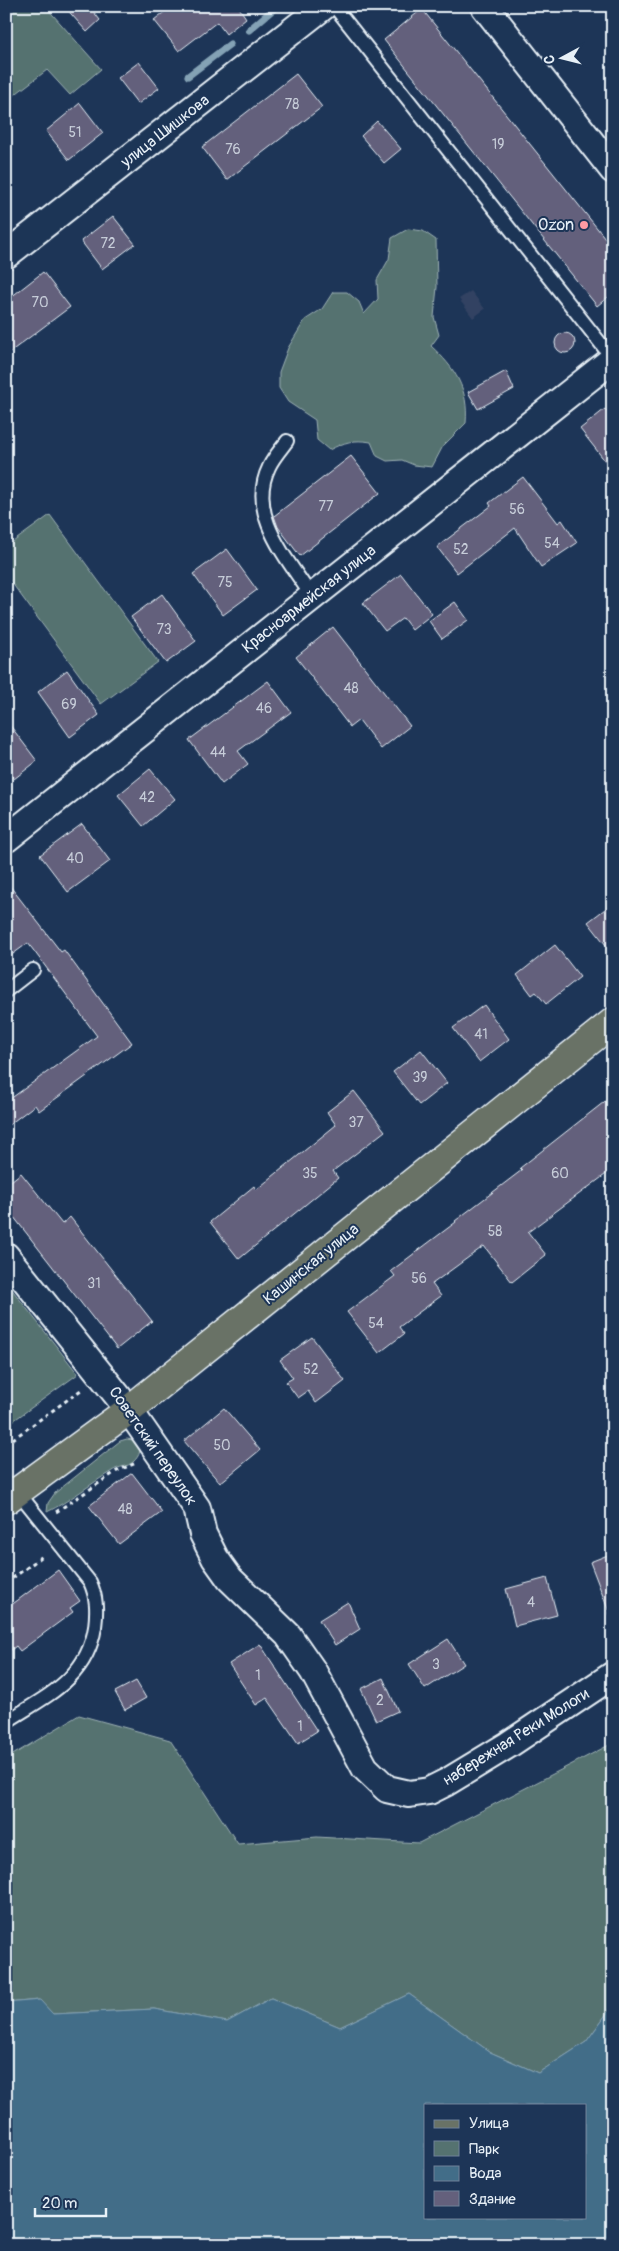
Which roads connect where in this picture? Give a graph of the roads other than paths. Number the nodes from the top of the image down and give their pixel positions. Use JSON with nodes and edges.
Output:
{"nodes":[{"id":1,"x":324,"y":6,"type":"edge"},
{"id":2,"x":334,"y":6,"type":"edge"},
{"id":3,"x":484,"y":6,"type":"edge"},
{"id":4,"x":613,"y":170,"type":"edge"},
{"id":5,"x":6,"y":255,"type":"edge"},
{"id":6,"x":613,"y":359,"type":"edge"},
{"id":7,"x":287,"y":441,"type":"dead end"},
{"id":8,"x":312,"y":597,"type":"junction"},
{"id":9,"x":6,"y":839,"type":"edge"},
{"id":10,"x":33,"y":970,"type":"dead end"},
{"id":11,"x":6,"y":991,"type":"edge"},
{"id":12,"x":613,"y":1022,"type":"edge"},
{"id":13,"x":6,"y":1256,"type":"edge"},
{"id":14,"x":129,"y":1410,"type":"junction"},
{"id":15,"x":12,"y":1496,"type":"edge"},
{"id":16,"x":613,"y":1675,"type":"edge"},
{"id":17,"x":6,"y":1722,"type":"edge"},
{"id":18,"x":387,"y":1788,"type":"joint"}],
"edges":[{"from":1,"to":5,"type":"street","name":"улица Шишкова"},
{"from":2,"to":6,"type":"lane"},
{"from":3,"to":4,"type":"street"},
{"from":6,"to":8,"type":"street","name":"Красноармейская улица"},
{"from":7,"to":8,"type":"lane"},
{"from":8,"to":9,"type":"street","name":"Красноармейская улица"},
{"from":10,"to":11,"type":"lane"},
{"from":12,"to":14,"type":"main road","name":"Кашинская улица"},
{"from":13,"to":14,"type":"street","name":"Советский переулок"},
{"from":14,"to":15,"type":"main road","name":"Кашинская улица"},
{"from":14,"to":18,"type":"street","name":"Советский переулок"},
{"from":15,"to":17,"type":"lane"},
{"from":16,"to":18,"type":"street","name":"набережная Реки Мологи"}]}
